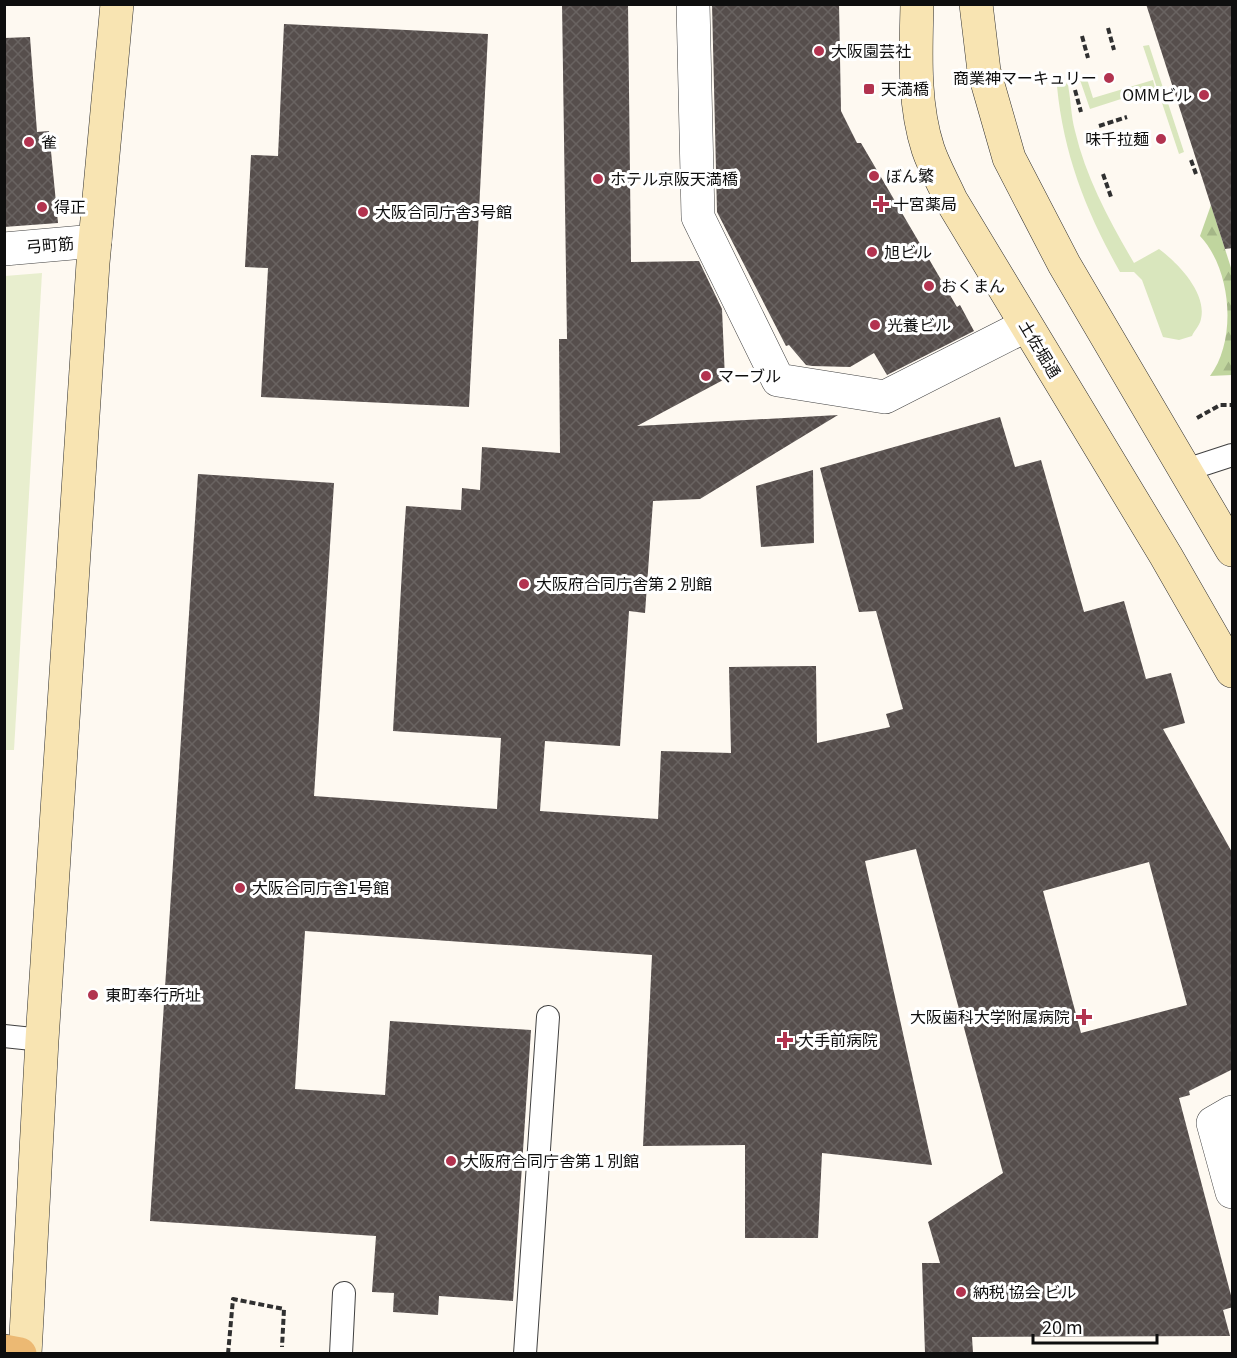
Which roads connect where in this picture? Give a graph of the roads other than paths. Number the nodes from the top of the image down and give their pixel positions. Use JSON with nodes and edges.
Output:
{"nodes":[{"id":1,"x":117,"y":4,"type":"edge"},
{"id":2,"x":693,"y":4,"type":"edge"},
{"id":3,"x":917,"y":4,"type":"edge"},
{"id":4,"x":976,"y":4,"type":"edge"},
{"id":5,"x":95,"y":241,"type":"junction"},
{"id":6,"x":4,"y":249,"type":"edge"},
{"id":7,"x":1025,"y":326,"type":"junction"},
{"id":8,"x":1233,"y":455,"type":"edge"},
{"id":9,"x":1186,"y":470,"type":"junction"},
{"id":10,"x":1233,"y":550,"type":"edge"},
{"id":11,"x":1233,"y":671,"type":"edge"},
{"id":12,"x":548,"y":1017,"type":"dead end"},
{"id":13,"x":4,"y":1036,"type":"edge"},
{"id":14,"x":42,"y":1040,"type":"junction"},
{"id":15,"x":1233,"y":1112,"type":"edge"},
{"id":16,"x":1233,"y":1192,"type":"edge"},
{"id":17,"x":344,"y":1293,"type":"dead end"},
{"id":18,"x":4,"y":1351,"type":"edge"},
{"id":19,"x":20,"y":1353,"type":"edge"},
{"id":20,"x":25,"y":1353,"type":"edge"},
{"id":21,"x":341,"y":1353,"type":"edge"},
{"id":22,"x":525,"y":1353,"type":"edge"}],
"edges":[{"from":1,"to":5,"type":"main road"},
{"from":2,"to":7,"type":"street"},
{"from":3,"to":7,"type":"main road","name":"土佐堀通"},
{"from":4,"to":9,"type":"main road"},
{"from":5,"to":6,"type":"street","name":"弓町筋"},
{"from":5,"to":14,"type":"main road"},
{"from":7,"to":11,"type":"main road","name":"土佐堀通"},
{"from":8,"to":9,"type":"lane"},
{"from":9,"to":10,"type":"main road"},
{"from":12,"to":22,"type":"lane"},
{"from":13,"to":14,"type":"lane"},
{"from":14,"to":20,"type":"main road"},
{"from":15,"to":16,"type":"street"},
{"from":17,"to":21,"type":"lane"},
{"from":18,"to":19,"type":"main road"}]}
